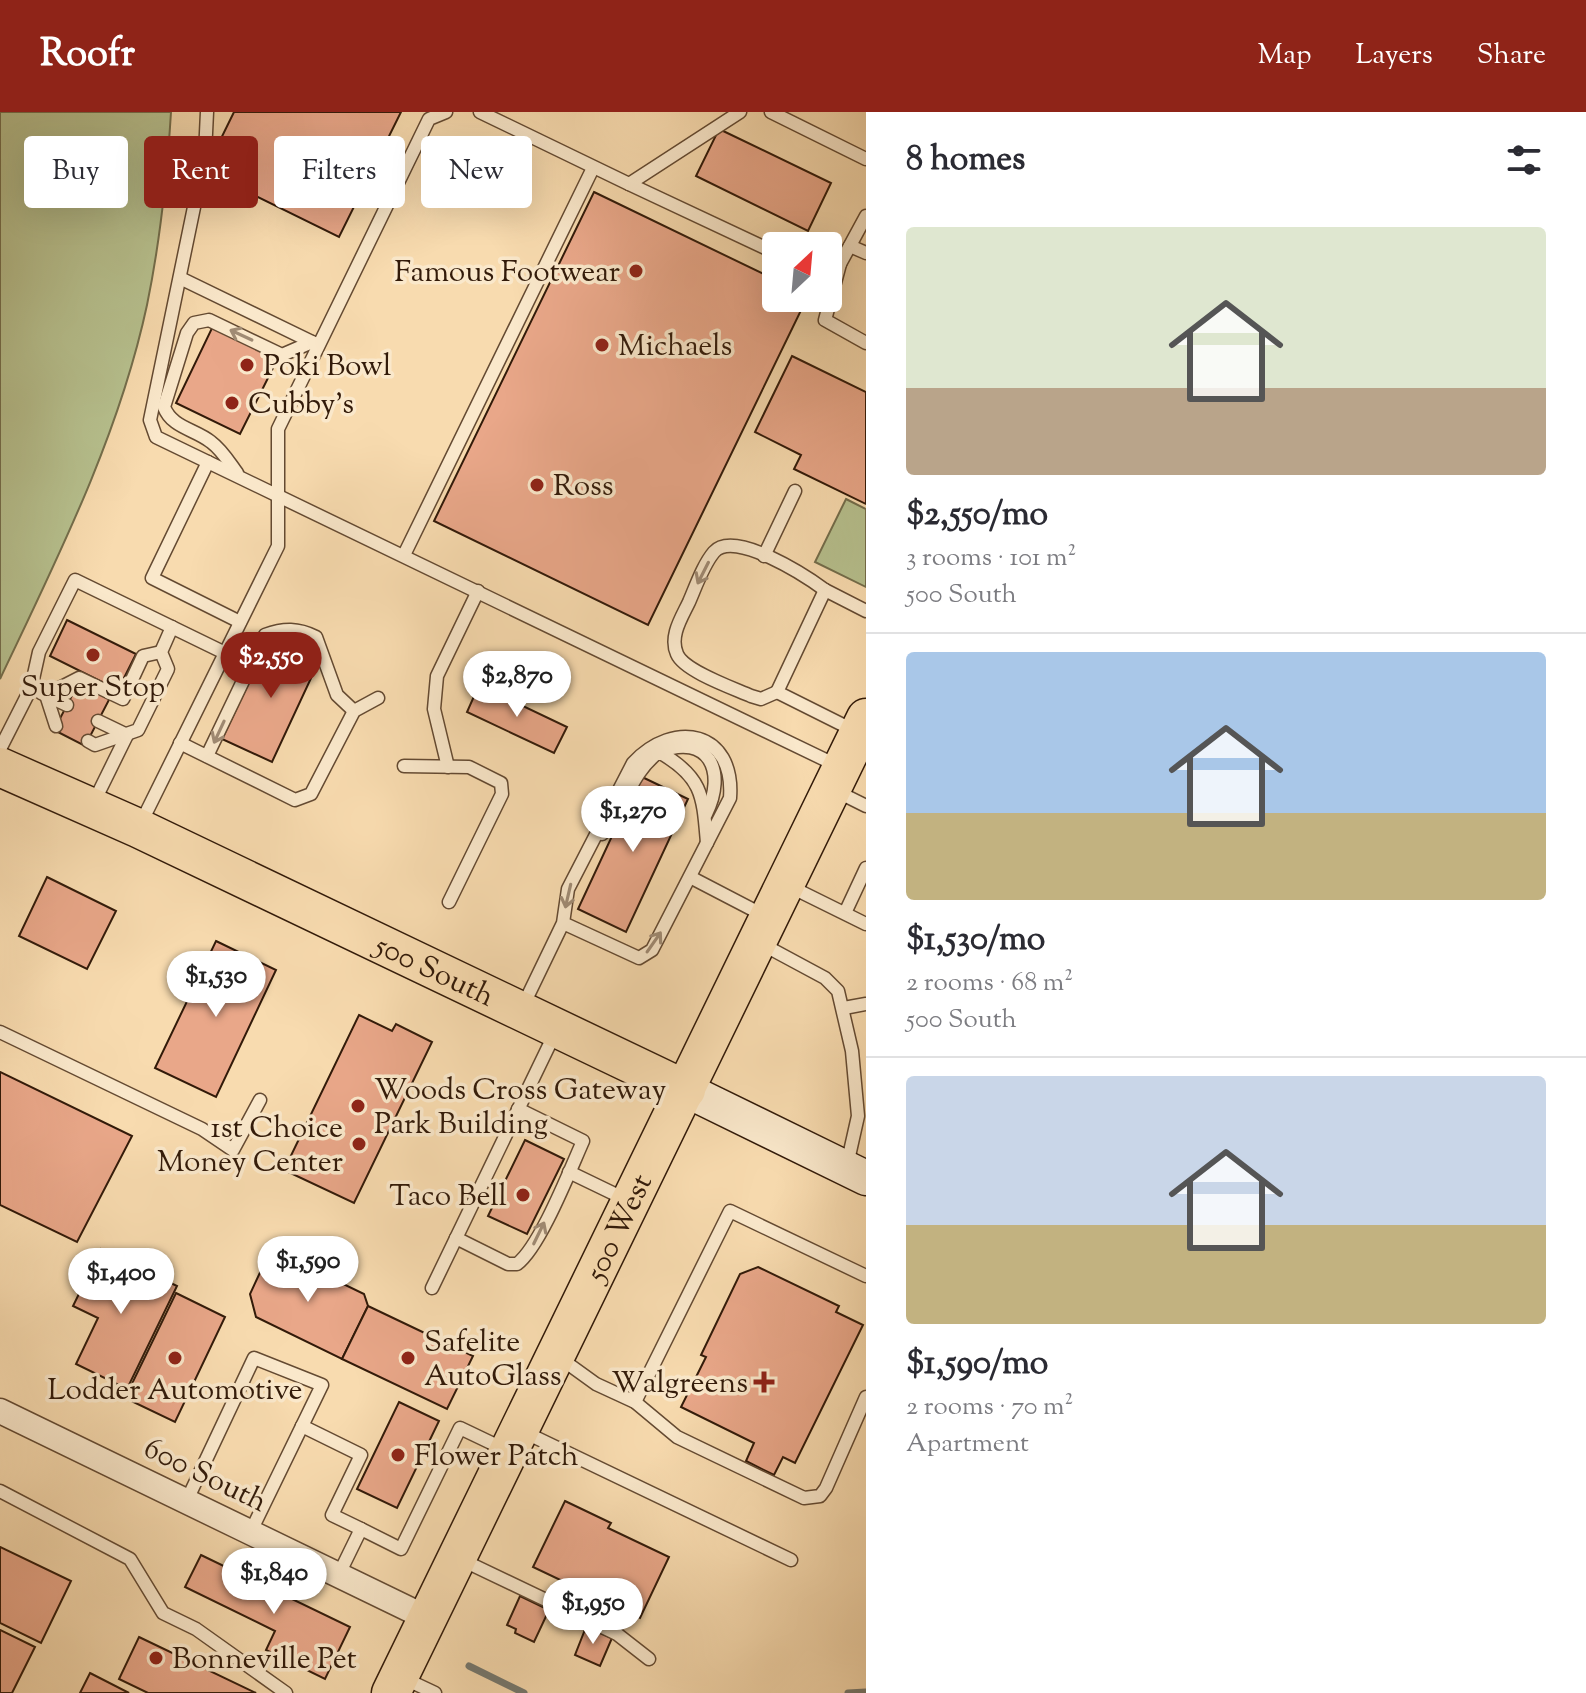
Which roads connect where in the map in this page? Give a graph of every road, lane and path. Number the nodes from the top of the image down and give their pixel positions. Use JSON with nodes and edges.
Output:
{"nodes":[{"id":1,"x":207,"y":112,"type":"edge"},
{"id":2,"x":446,"y":112,"type":"edge"},
{"id":3,"x":480,"y":112,"type":"edge"},
{"id":4,"x":740,"y":112,"type":"edge"},
{"id":5,"x":771,"y":112,"type":"edge"},
{"id":6,"x":866,"y":159,"type":"edge"},
{"id":7,"x":593,"y":168,"type":"junction"},
{"id":8,"x":629,"y":184,"type":"junction"},
{"id":9,"x":866,"y":216,"type":"edge"},
{"id":10,"x":762,"y":246,"type":"edge"},
{"id":11,"x":850,"y":246,"type":"junction"},
{"id":12,"x":866,"y":253,"type":"edge"},
{"id":13,"x":842,"y":256,"type":"edge"},
{"id":14,"x":180,"y":278,"type":"junction"},
{"id":15,"x":826,"y":312,"type":"edge"},
{"id":16,"x":866,"y":343,"type":"edge"},
{"id":17,"x":316,"y":344,"type":"junction"},
{"id":18,"x":208,"y":462,"type":"junction"},
{"id":19,"x":239,"y":477,"type":"junction"},
{"id":20,"x":795,"y":491,"type":"dead end"},
{"id":21,"x":276,"y":494,"type":"junction"},
{"id":22,"x":404,"y":555,"type":"junction"},
{"id":23,"x":764,"y":556,"type":"junction"},
{"id":24,"x":825,"y":590,"type":"junction"},
{"id":25,"x":478,"y":591,"type":"junction"},
{"id":26,"x":866,"y":611,"type":"edge"},
{"id":27,"x":240,"y":622,"type":"junction"},
{"id":28,"x":172,"y":627,"type":"junction"},
{"id":29,"x":161,"y":652,"type":"junction"},
{"id":30,"x":225,"y":653,"type":"junction"},
{"id":31,"x":31,"y":688,"type":"junction"},
{"id":32,"x":777,"y":692,"type":"junction"},
{"id":33,"x":46,"y":695,"type":"junction"},
{"id":34,"x":378,"y":698,"type":"dead end"},
{"id":35,"x":67,"y":705,"type":"dead end"},
{"id":36,"x":354,"y":711,"type":"junction"},
{"id":37,"x":98,"y":721,"type":"dead end"},
{"id":38,"x":862,"y":725,"type":"edge"},
{"id":39,"x":56,"y":726,"type":"dead end"},
{"id":40,"x":127,"y":735,"type":"junction"},
{"id":41,"x":88,"y":741,"type":"dead end"},
{"id":42,"x":180,"y":743,"type":"junction"},
{"id":43,"x":0,"y":749,"type":"edge"},
{"id":44,"x":659,"y":752,"type":"junction"},
{"id":45,"x":207,"y":756,"type":"junction"},
{"id":46,"x":404,"y":766,"type":"dead end"},
{"id":47,"x":0,"y":767,"type":"edge"},
{"id":48,"x":448,"y":767,"type":"junction"},
{"id":49,"x":836,"y":778,"type":"junction"},
{"id":50,"x":866,"y":806,"type":"edge"},
{"id":51,"x":92,"y":807,"type":"junction"},
{"id":52,"x":704,"y":816,"type":"junction"},
{"id":53,"x":138,"y":828,"type":"junction"},
{"id":54,"x":707,"y":843,"type":"junction"},
{"id":55,"x":588,"y":849,"type":"junction"},
{"id":56,"x":866,"y":868,"type":"edge"},
{"id":57,"x":690,"y":877,"type":"junction"},
{"id":58,"x":784,"y":884,"type":"junction"},
{"id":59,"x":449,"y":902,"type":"dead end"},
{"id":60,"x":845,"y":913,"type":"junction"},
{"id":61,"x":563,"y":923,"type":"junction"},
{"id":62,"x":866,"y":924,"type":"edge"},
{"id":63,"x":763,"y":930,"type":"junction"},
{"id":64,"x":866,"y":1004,"type":"edge"},
{"id":65,"x":844,"y":1008,"type":"junction"},
{"id":66,"x":521,"y":1011,"type":"junction"},
{"id":67,"x":557,"y":1028,"type":"junction"},
{"id":68,"x":0,"y":1032,"type":"edge"},
{"id":69,"x":686,"y":1090,"type":"junction"},
{"id":70,"x":260,"y":1100,"type":"dead end"},
{"id":71,"x":518,"y":1109,"type":"junction"},
{"id":72,"x":862,"y":1117,"type":"edge"},
{"id":73,"x":569,"y":1172,"type":"junction"},
{"id":74,"x":856,"y":1174,"type":"edge"},
{"id":75,"x":631,"y":1202,"type":"junction"},
{"id":76,"x":456,"y":1238,"type":"junction"},
{"id":77,"x":866,"y":1276,"type":"edge"},
{"id":78,"x":432,"y":1288,"type":"dead end"},
{"id":79,"x":556,"y":1355,"type":"junction"},
{"id":80,"x":866,"y":1397,"type":"edge"},
{"id":81,"x":635,"y":1402,"type":"junction"},
{"id":82,"x":0,"y":1411,"type":"edge"},
{"id":83,"x":302,"y":1426,"type":"junction"},
{"id":84,"x":514,"y":1441,"type":"junction"},
{"id":85,"x":0,"y":1491,"type":"edge"},
{"id":86,"x":187,"y":1500,"type":"junction"},
{"id":87,"x":361,"y":1529,"type":"junction"},
{"id":88,"x":251,"y":1531,"type":"junction"},
{"id":89,"x":457,"y":1557,"type":"junction"},
{"id":90,"x":791,"y":1560,"type":"dead end"},
{"id":91,"x":339,"y":1574,"type":"junction"},
{"id":92,"x":427,"y":1618,"type":"junction"},
{"id":93,"x":649,"y":1659,"type":"dead end"},
{"id":94,"x":395,"y":1685,"type":"edge"},
{"id":95,"x":286,"y":1693,"type":"edge"},
{"id":96,"x":435,"y":1693,"type":"edge"}],
"edges":[{"from":1,"to":14,"type":"lane"},
{"from":2,"to":17,"type":"lane"},
{"from":3,"to":7,"type":"lane"},
{"from":4,"to":8,"type":"lane"},
{"from":5,"to":6,"type":"lane"},
{"from":7,"to":8,"type":"lane"},
{"from":7,"to":22,"type":"lane"},
{"from":8,"to":10,"type":"lane"},
{"from":9,"to":11,"type":"lane"},
{"from":11,"to":12,"type":"lane"},
{"from":11,"to":13,"type":"lane"},
{"from":14,"to":17,"type":"lane"},
{"from":14,"to":18,"type":"lane"},
{"from":15,"to":16,"type":"lane"},
{"from":17,"to":19,"type":"lane","one_way":true},
{"from":17,"to":21,"type":"lane"},
{"from":18,"to":19,"type":"lane"},
{"from":18,"to":27,"type":"lane"},
{"from":19,"to":21,"type":"lane"},
{"from":20,"to":23,"type":"lane"},
{"from":21,"to":22,"type":"lane"},
{"from":21,"to":27,"type":"lane"},
{"from":22,"to":25,"type":"lane"},
{"from":23,"to":24,"type":"lane"},
{"from":23,"to":32,"type":"lane","one_way":true},
{"from":24,"to":26,"type":"lane"},
{"from":24,"to":32,"type":"lane"},
{"from":25,"to":48,"type":"lane"},
{"from":25,"to":49,"type":"lane"},
{"from":27,"to":30,"type":"lane"},
{"from":28,"to":29,"type":"lane"},
{"from":28,"to":30,"type":"lane"},
{"from":28,"to":31,"type":"lane"},
{"from":29,"to":33,"type":"lane"},
{"from":29,"to":40,"type":"lane"},
{"from":30,"to":42,"type":"lane"},
{"from":31,"to":33,"type":"lane"},
{"from":31,"to":43,"type":"lane"},
{"from":32,"to":38,"type":"lane"},
{"from":33,"to":35,"type":"lane"},
{"from":33,"to":39,"type":"lane"},
{"from":34,"to":36,"type":"lane"},
{"from":36,"to":45,"type":"lane"},
{"from":36,"to":45,"type":"lane","one_way":true},
{"from":37,"to":40,"type":"lane"},
{"from":38,"to":49,"type":"main road","name":"500 West"},
{"from":40,"to":41,"type":"lane"},
{"from":40,"to":51,"type":"lane"},
{"from":42,"to":45,"type":"lane"},
{"from":42,"to":53,"type":"lane"},
{"from":44,"to":52,"type":"lane"},
{"from":44,"to":52,"type":"lane"},
{"from":44,"to":55,"type":"lane"},
{"from":46,"to":48,"type":"lane"},
{"from":47,"to":51,"type":"main road","name":"500 South"},
{"from":48,"to":59,"type":"lane"},
{"from":49,"to":50,"type":"lane"},
{"from":49,"to":58,"type":"main road","name":"500 West"},
{"from":51,"to":53,"type":"main road","name":"500 South"},
{"from":52,"to":54,"type":"lane"},
{"from":53,"to":66,"type":"main road","name":"500 South"},
{"from":54,"to":55,"type":"lane"},
{"from":54,"to":57,"type":"lane"},
{"from":55,"to":61,"type":"lane","one_way":true},
{"from":56,"to":60,"type":"lane"},
{"from":61,"to":57,"type":"lane","one_way":true},
{"from":57,"to":63,"type":"lane"},
{"from":58,"to":60,"type":"lane"},
{"from":58,"to":63,"type":"main road","name":"500 West"},
{"from":60,"to":62,"type":"lane"},
{"from":61,"to":66,"type":"lane"},
{"from":63,"to":65,"type":"lane"},
{"from":63,"to":69,"type":"main road","name":"500 West"},
{"from":64,"to":65,"type":"lane"},
{"from":65,"to":72,"type":"lane"},
{"from":66,"to":67,"type":"main road","name":"500 South"},
{"from":67,"to":69,"type":"main road","name":"500 South"},
{"from":67,"to":71,"type":"lane"},
{"from":68,"to":70,"type":"lane"},
{"from":69,"to":74,"type":"main road","name":"500 South"},
{"from":69,"to":75,"type":"main road","name":"500 West"},
{"from":71,"to":73,"type":"lane"},
{"from":71,"to":76,"type":"lane"},
{"from":72,"to":74,"type":"lane"},
{"from":73,"to":75,"type":"lane"},
{"from":76,"to":73,"type":"lane","one_way":true},
{"from":75,"to":79,"type":"main road","name":"500 West"},
{"from":76,"to":78,"type":"lane"},
{"from":77,"to":81,"type":"lane"},
{"from":79,"to":81,"type":"lane"},
{"from":79,"to":84,"type":"main road","name":"500 West"},
{"from":80,"to":81,"type":"lane"},
{"from":82,"to":86,"type":"street","name":"600 South"},
{"from":83,"to":86,"type":"lane"},
{"from":83,"to":87,"type":"lane"},
{"from":83,"to":88,"type":"lane"},
{"from":84,"to":87,"type":"lane"},
{"from":84,"to":89,"type":"main road","name":"500 West"},
{"from":84,"to":90,"type":"lane"},
{"from":85,"to":95,"type":"lane"},
{"from":86,"to":88,"type":"street","name":"600 South"},
{"from":87,"to":91,"type":"lane"},
{"from":88,"to":91,"type":"street","name":"600 South"},
{"from":89,"to":92,"type":"main road","name":"500 West"},
{"from":89,"to":93,"type":"lane"},
{"from":91,"to":92,"type":"street","name":"600 South"},
{"from":92,"to":94,"type":"main road","name":"500 West"},
{"from":94,"to":96,"type":"lane"}]}
